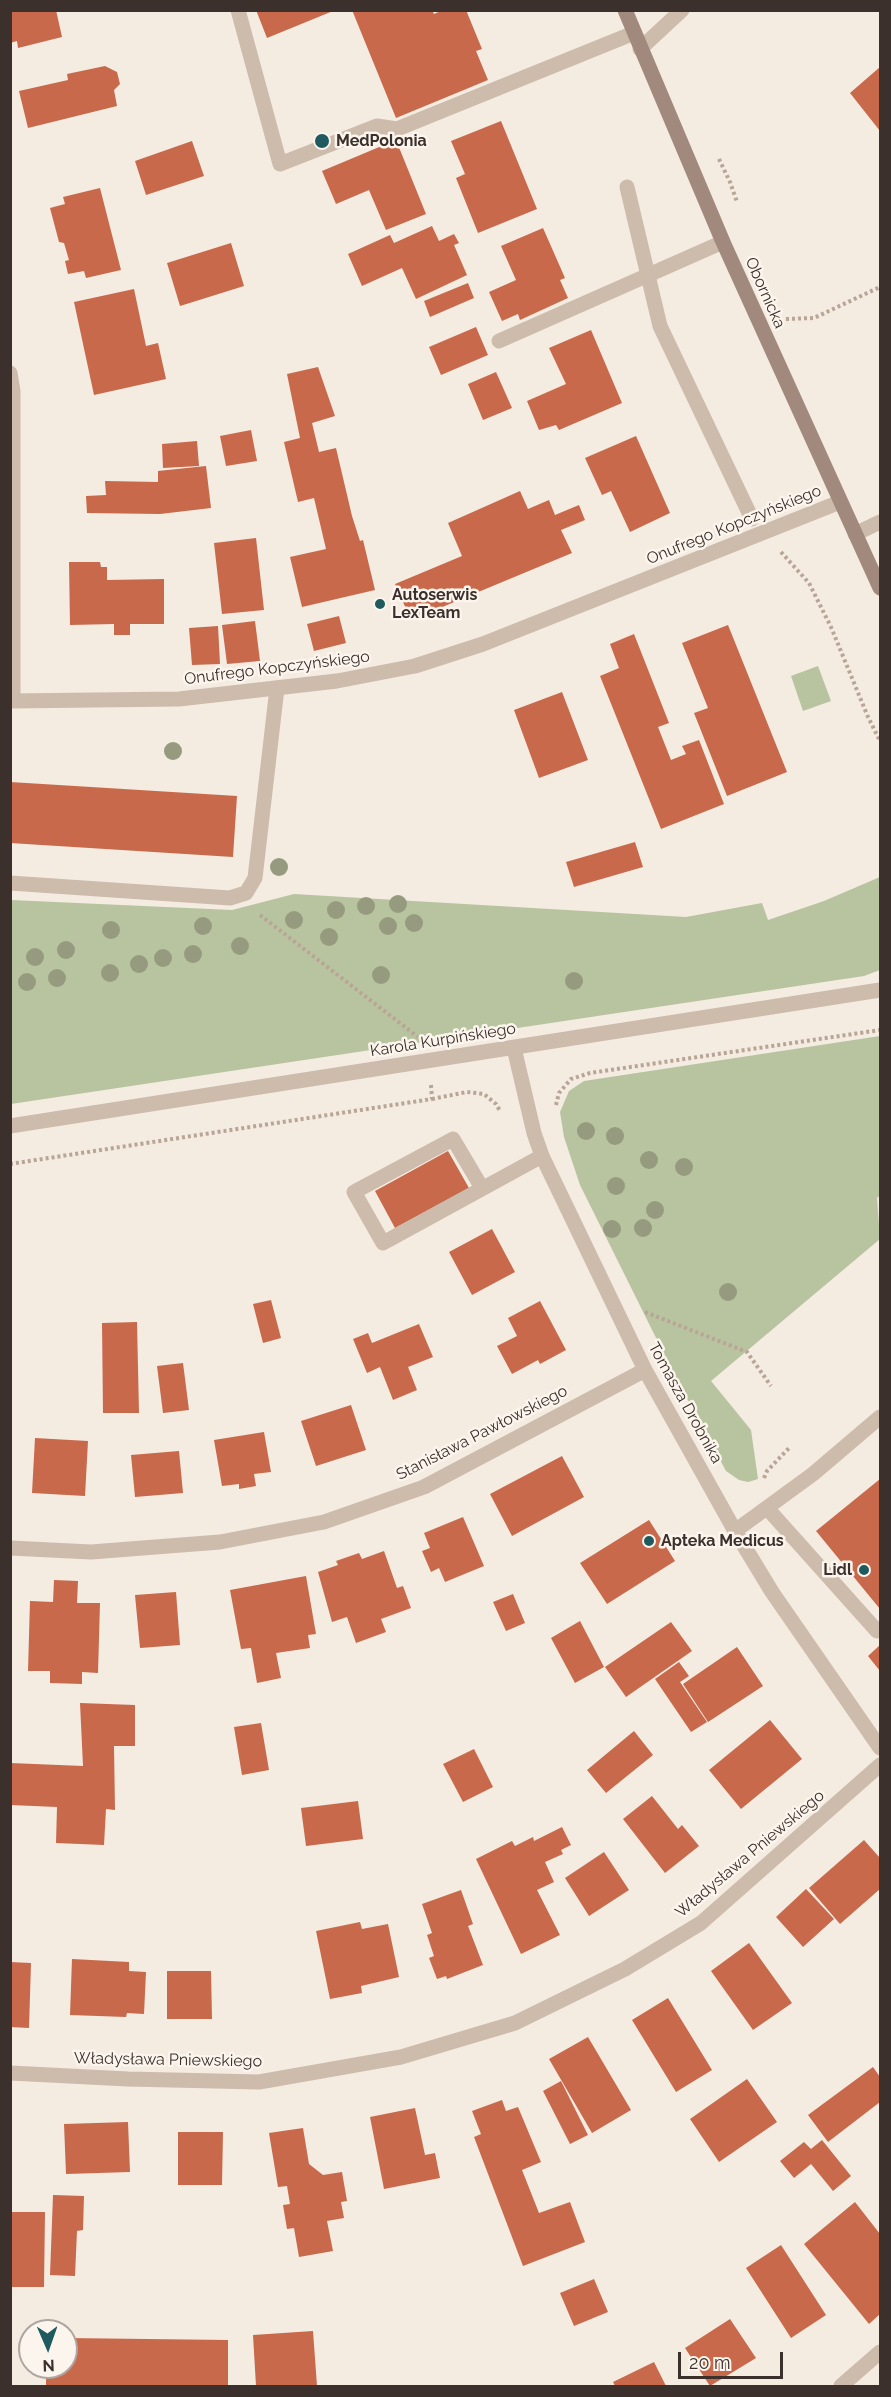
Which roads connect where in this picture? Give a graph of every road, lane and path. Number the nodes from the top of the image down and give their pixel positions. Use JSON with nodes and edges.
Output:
{"nodes":[{"id":1,"x":238,"y":10,"type":"edge"},
{"id":2,"x":625,"y":10,"type":"edge"},
{"id":3,"x":682,"y":10,"type":"edge"},
{"id":4,"x":634,"y":33,"type":"junction"},
{"id":5,"x":640,"y":49,"type":"junction"},
{"id":6,"x":627,"y":187,"type":"dead end"},
{"id":7,"x":723,"y":242,"type":"junction"},
{"id":8,"x":648,"y":275,"type":"junction"},
{"id":9,"x":880,"y":287,"type":"edge"},
{"id":10,"x":783,"y":319,"type":"dead end"},
{"id":11,"x":499,"y":341,"type":"dead end"},
{"id":12,"x":10,"y":373,"type":"edge"},
{"id":13,"x":840,"y":502,"type":"junction"},
{"id":14,"x":752,"y":519,"type":"dead end"},
{"id":15,"x":880,"y":522,"type":"edge"},
{"id":16,"x":763,"y":532,"type":"junction"},
{"id":17,"x":855,"y":534,"type":"junction"},
{"id":18,"x":880,"y":588,"type":"edge"},
{"id":19,"x":277,"y":688,"type":"junction"},
{"id":20,"x":12,"y":701,"type":"edge"},
{"id":21,"x":880,"y":741,"type":"edge"},
{"id":22,"x":10,"y":883,"type":"edge"},
{"id":23,"x":880,"y":990,"type":"edge"},
{"id":24,"x":880,"y":1030,"type":"edge"},
{"id":25,"x":514,"y":1048,"type":"junction"},
{"id":26,"x":554,"y":1113,"type":"dead end"},
{"id":27,"x":10,"y":1126,"type":"edge"},
{"id":28,"x":542,"y":1156,"type":"junction"},
{"id":29,"x":482,"y":1188,"type":"junction"},
{"id":30,"x":639,"y":1309,"type":"dead end"},
{"id":31,"x":645,"y":1370,"type":"junction"},
{"id":32,"x":771,"y":1386,"type":"dead end"},
{"id":33,"x":880,"y":1417,"type":"edge"},
{"id":34,"x":767,"y":1508,"type":"junction"},
{"id":35,"x":735,"y":1531,"type":"junction"},
{"id":36,"x":10,"y":1548,"type":"edge"},
{"id":37,"x":877,"y":1631,"type":"dead end"},
{"id":38,"x":880,"y":1748,"type":"edge"},
{"id":39,"x":880,"y":1765,"type":"edge"},
{"id":40,"x":10,"y":2073,"type":"edge"},
{"id":41,"x":880,"y":2352,"type":"edge"},
{"id":42,"x":841,"y":2386,"type":"edge"}],
"edges":[{"from":1,"to":4,"type":"street"},
{"from":2,"to":4,"type":"main road","name":"Obornicka"},
{"from":3,"to":5,"type":"street"},
{"from":4,"to":5,"type":"main road","name":"Obornicka"},
{"from":5,"to":7,"type":"main road","name":"Obornicka"},
{"from":6,"to":8,"type":"street"},
{"from":7,"to":8,"type":"street"},
{"from":7,"to":13,"type":"main road","name":"Obornicka"},
{"from":8,"to":11,"type":"street"},
{"from":8,"to":14,"type":"street"},
{"from":9,"to":10,"type":"path"},
{"from":12,"to":20,"type":"street"},
{"from":13,"to":16,"type":"street","name":"Onufrego Kopczyńskiego"},
{"from":13,"to":17,"type":"main road","name":"Obornicka"},
{"from":15,"to":17,"type":"street"},
{"from":16,"to":19,"type":"street","name":"Onufrego Kopczyńskiego"},
{"from":16,"to":21,"type":"path"},
{"from":17,"to":18,"type":"main road","name":"Obornicka"},
{"from":19,"to":20,"type":"street","name":"Onufrego Kopczyńskiego"},
{"from":19,"to":22,"type":"street"},
{"from":23,"to":25,"type":"street","name":"Karola Kurpińskiego"},
{"from":24,"to":26,"type":"path"},
{"from":25,"to":27,"type":"street","name":"Karola Kurpińskiego"},
{"from":25,"to":28,"type":"street","name":"Tomasza Drobnika"},
{"from":28,"to":29,"type":"street"},
{"from":28,"to":31,"type":"street","name":"Tomasza Drobnika"},
{"from":29,"to":29,"type":"street"},
{"from":30,"to":32,"type":"path"},
{"from":31,"to":35,"type":"street","name":"Tomasza Drobnika"},
{"from":31,"to":36,"type":"street","name":"Stanisława Pawłowskiego"},
{"from":33,"to":34,"type":"street"},
{"from":34,"to":35,"type":"street"},
{"from":34,"to":37,"type":"street"},
{"from":35,"to":38,"type":"street","name":"Tomasza Drobnika"},
{"from":39,"to":40,"type":"street","name":"Władysława Pniewskiego"},
{"from":41,"to":42,"type":"street"}]}
